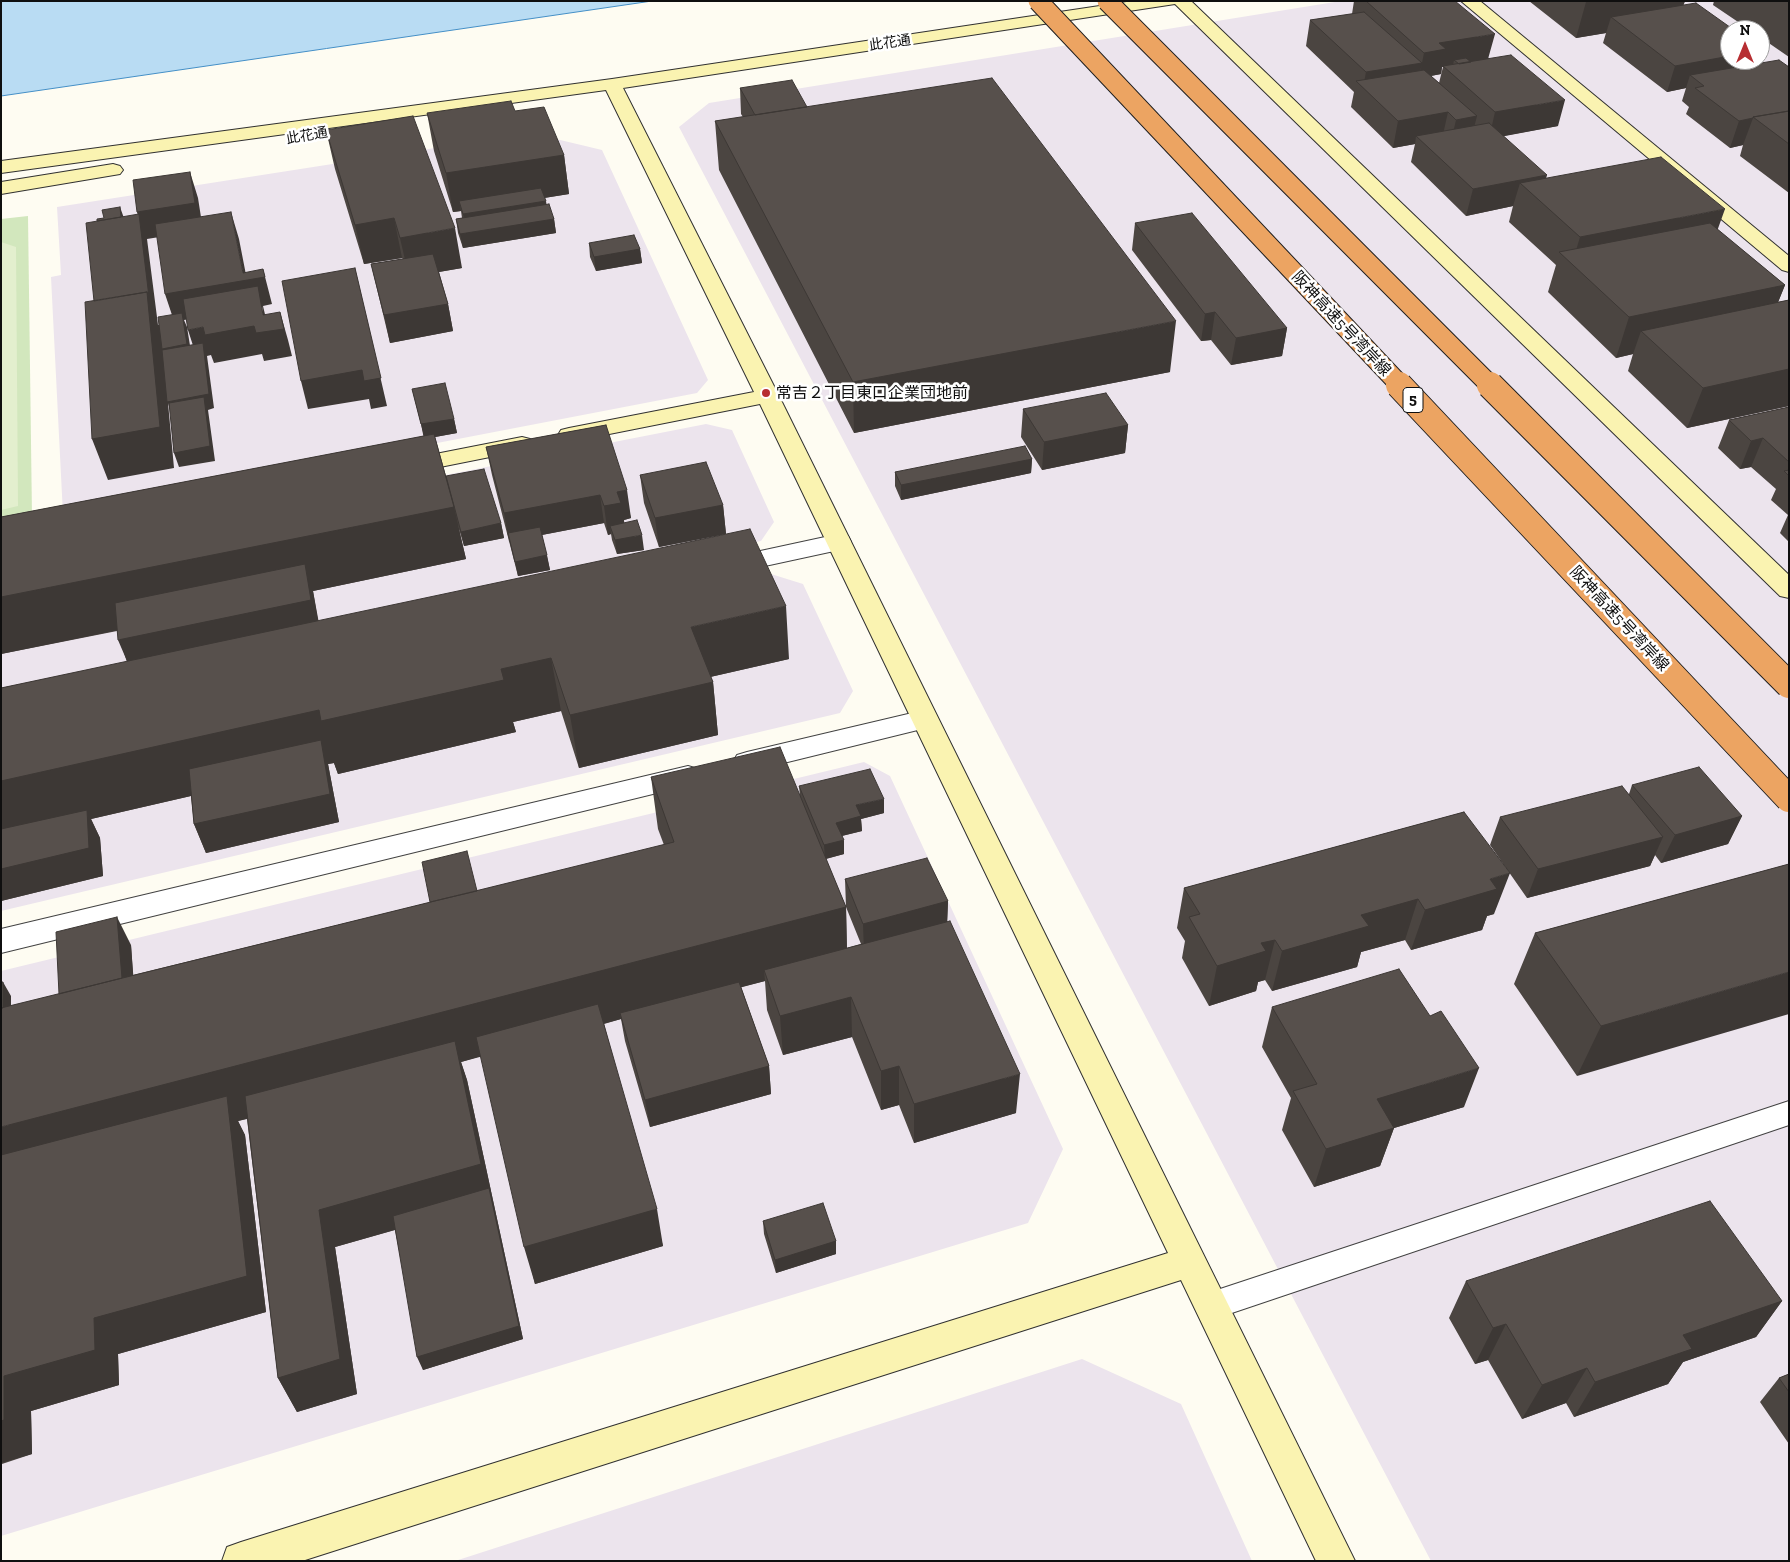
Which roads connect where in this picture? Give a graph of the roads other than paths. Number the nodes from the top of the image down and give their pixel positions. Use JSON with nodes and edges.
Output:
{"nodes":[{"id":1,"x":1038,"y":1,"type":"edge"},
{"id":2,"x":1107,"y":1,"type":"edge"},
{"id":3,"x":1169,"y":1,"type":"edge"},
{"id":4,"x":1181,"y":1,"type":"edge"},
{"id":5,"x":1468,"y":1,"type":"edge"},
{"id":6,"x":612,"y":84,"type":"junction"},
{"id":7,"x":1,"y":167,"type":"edge"},
{"id":8,"x":1,"y":188,"type":"edge"},
{"id":9,"x":1789,"y":266,"type":"edge"},
{"id":10,"x":768,"y":396,"type":"junction"},
{"id":11,"x":387,"y":471,"type":"edge"},
{"id":12,"x":839,"y":542,"type":"junction"},
{"id":13,"x":703,"y":572,"type":"edge"},
{"id":14,"x":1789,"y":590,"type":"edge"},
{"id":15,"x":1789,"y":685,"type":"edge"},
{"id":16,"x":925,"y":719,"type":"junction"},
{"id":17,"x":1789,"y":799,"type":"edge"},
{"id":18,"x":1,"y":941,"type":"edge"},
{"id":19,"x":1789,"y":1113,"type":"edge"},
{"id":20,"x":1190,"y":1262,"type":"junction"},
{"id":21,"x":1211,"y":1306,"type":"junction"},
{"id":22,"x":241,"y":1561,"type":"edge"},
{"id":23,"x":1336,"y":1561,"type":"edge"}],
"edges":[{"from":1,"to":17,"type":"highway","name":"阪神高速5号湾岸線","number":"5","bridge":true},
{"from":2,"to":15,"type":"highway","bridge":true},
{"from":3,"to":6,"type":"street","name":"此花通"},
{"from":4,"to":14,"type":"street"},
{"from":5,"to":9,"type":"street"},
{"from":6,"to":7,"type":"street","name":"此花通"},
{"from":6,"to":8,"type":"street","name":"此花通"},
{"from":6,"to":10,"type":"street"},
{"from":10,"to":11,"type":"street"},
{"from":10,"to":12,"type":"street"},
{"from":12,"to":13,"type":"street"},
{"from":12,"to":16,"type":"street"},
{"from":16,"to":18,"type":"street"},
{"from":16,"to":20,"type":"street"},
{"from":19,"to":21,"type":"lane"},
{"from":20,"to":21,"type":"street"},
{"from":20,"to":22,"type":"street"},
{"from":21,"to":23,"type":"street"}]}
